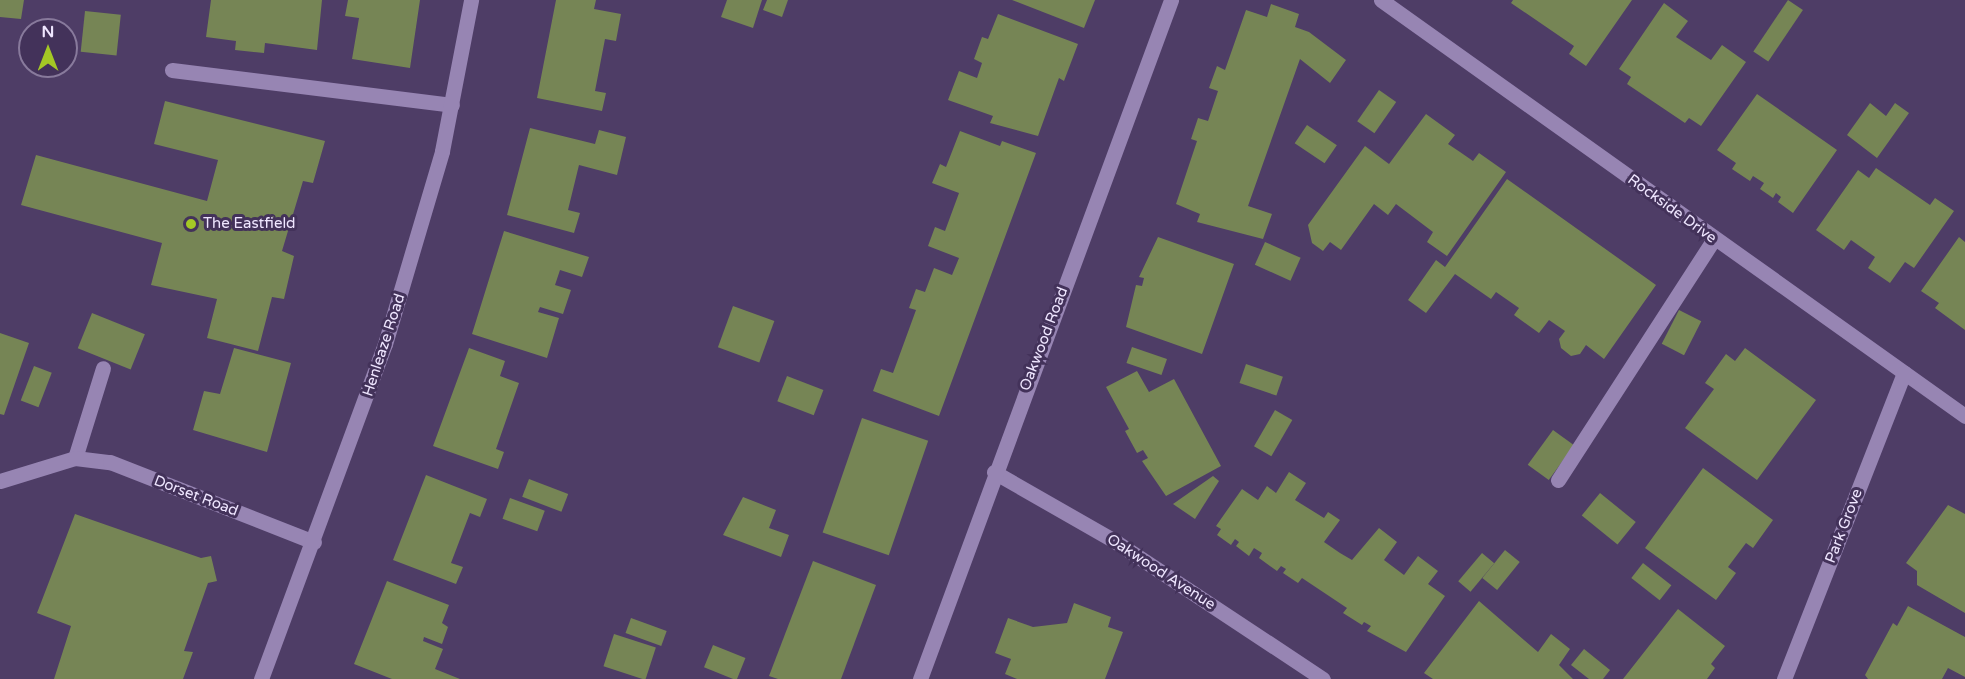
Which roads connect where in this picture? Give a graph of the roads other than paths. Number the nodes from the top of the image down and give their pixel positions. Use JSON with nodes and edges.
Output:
{"nodes":[{"id":1,"x":471,"y":0,"type":"edge"},
{"id":2,"x":1171,"y":0,"type":"edge"},
{"id":3,"x":1381,"y":0,"type":"edge"},
{"id":4,"x":172,"y":70,"type":"dead end"},
{"id":5,"x":452,"y":105,"type":"junction"},
{"id":6,"x":1714,"y":239,"type":"junction"},
{"id":7,"x":103,"y":368,"type":"dead end"},
{"id":8,"x":1904,"y":373,"type":"junction"},
{"id":9,"x":1965,"y":416,"type":"edge"},
{"id":10,"x":75,"y":458,"type":"junction"},
{"id":11,"x":994,"y":472,"type":"junction"},
{"id":12,"x":1558,"y":480,"type":"dead end"},
{"id":13,"x":0,"y":481,"type":"edge"},
{"id":14,"x":314,"y":542,"type":"junction"},
{"id":15,"x":261,"y":679,"type":"edge"},
{"id":16,"x":920,"y":679,"type":"edge"},
{"id":17,"x":1323,"y":679,"type":"edge"},
{"id":18,"x":1784,"y":679,"type":"edge"}],
"edges":[{"from":1,"to":5,"type":"street","name":"Henleaze Road"},
{"from":2,"to":11,"type":"street","name":"Oakwood Road"},
{"from":3,"to":6,"type":"street","name":"Rockside Drive"},
{"from":4,"to":5,"type":"street"},
{"from":5,"to":14,"type":"street","name":"Henleaze Road"},
{"from":6,"to":8,"type":"street","name":"Rockside Drive"},
{"from":6,"to":12,"type":"street"},
{"from":7,"to":10,"type":"street"},
{"from":8,"to":9,"type":"street","name":"Rockside Drive"},
{"from":8,"to":18,"type":"street","name":"Park Grove"},
{"from":10,"to":13,"type":"street","name":"Dorset Road"},
{"from":10,"to":14,"type":"street","name":"Dorset Road"},
{"from":11,"to":16,"type":"street","name":"Oakwood Road"},
{"from":11,"to":17,"type":"street","name":"Oakwood Avenue"},
{"from":14,"to":15,"type":"street","name":"Henleaze Road"}]}
